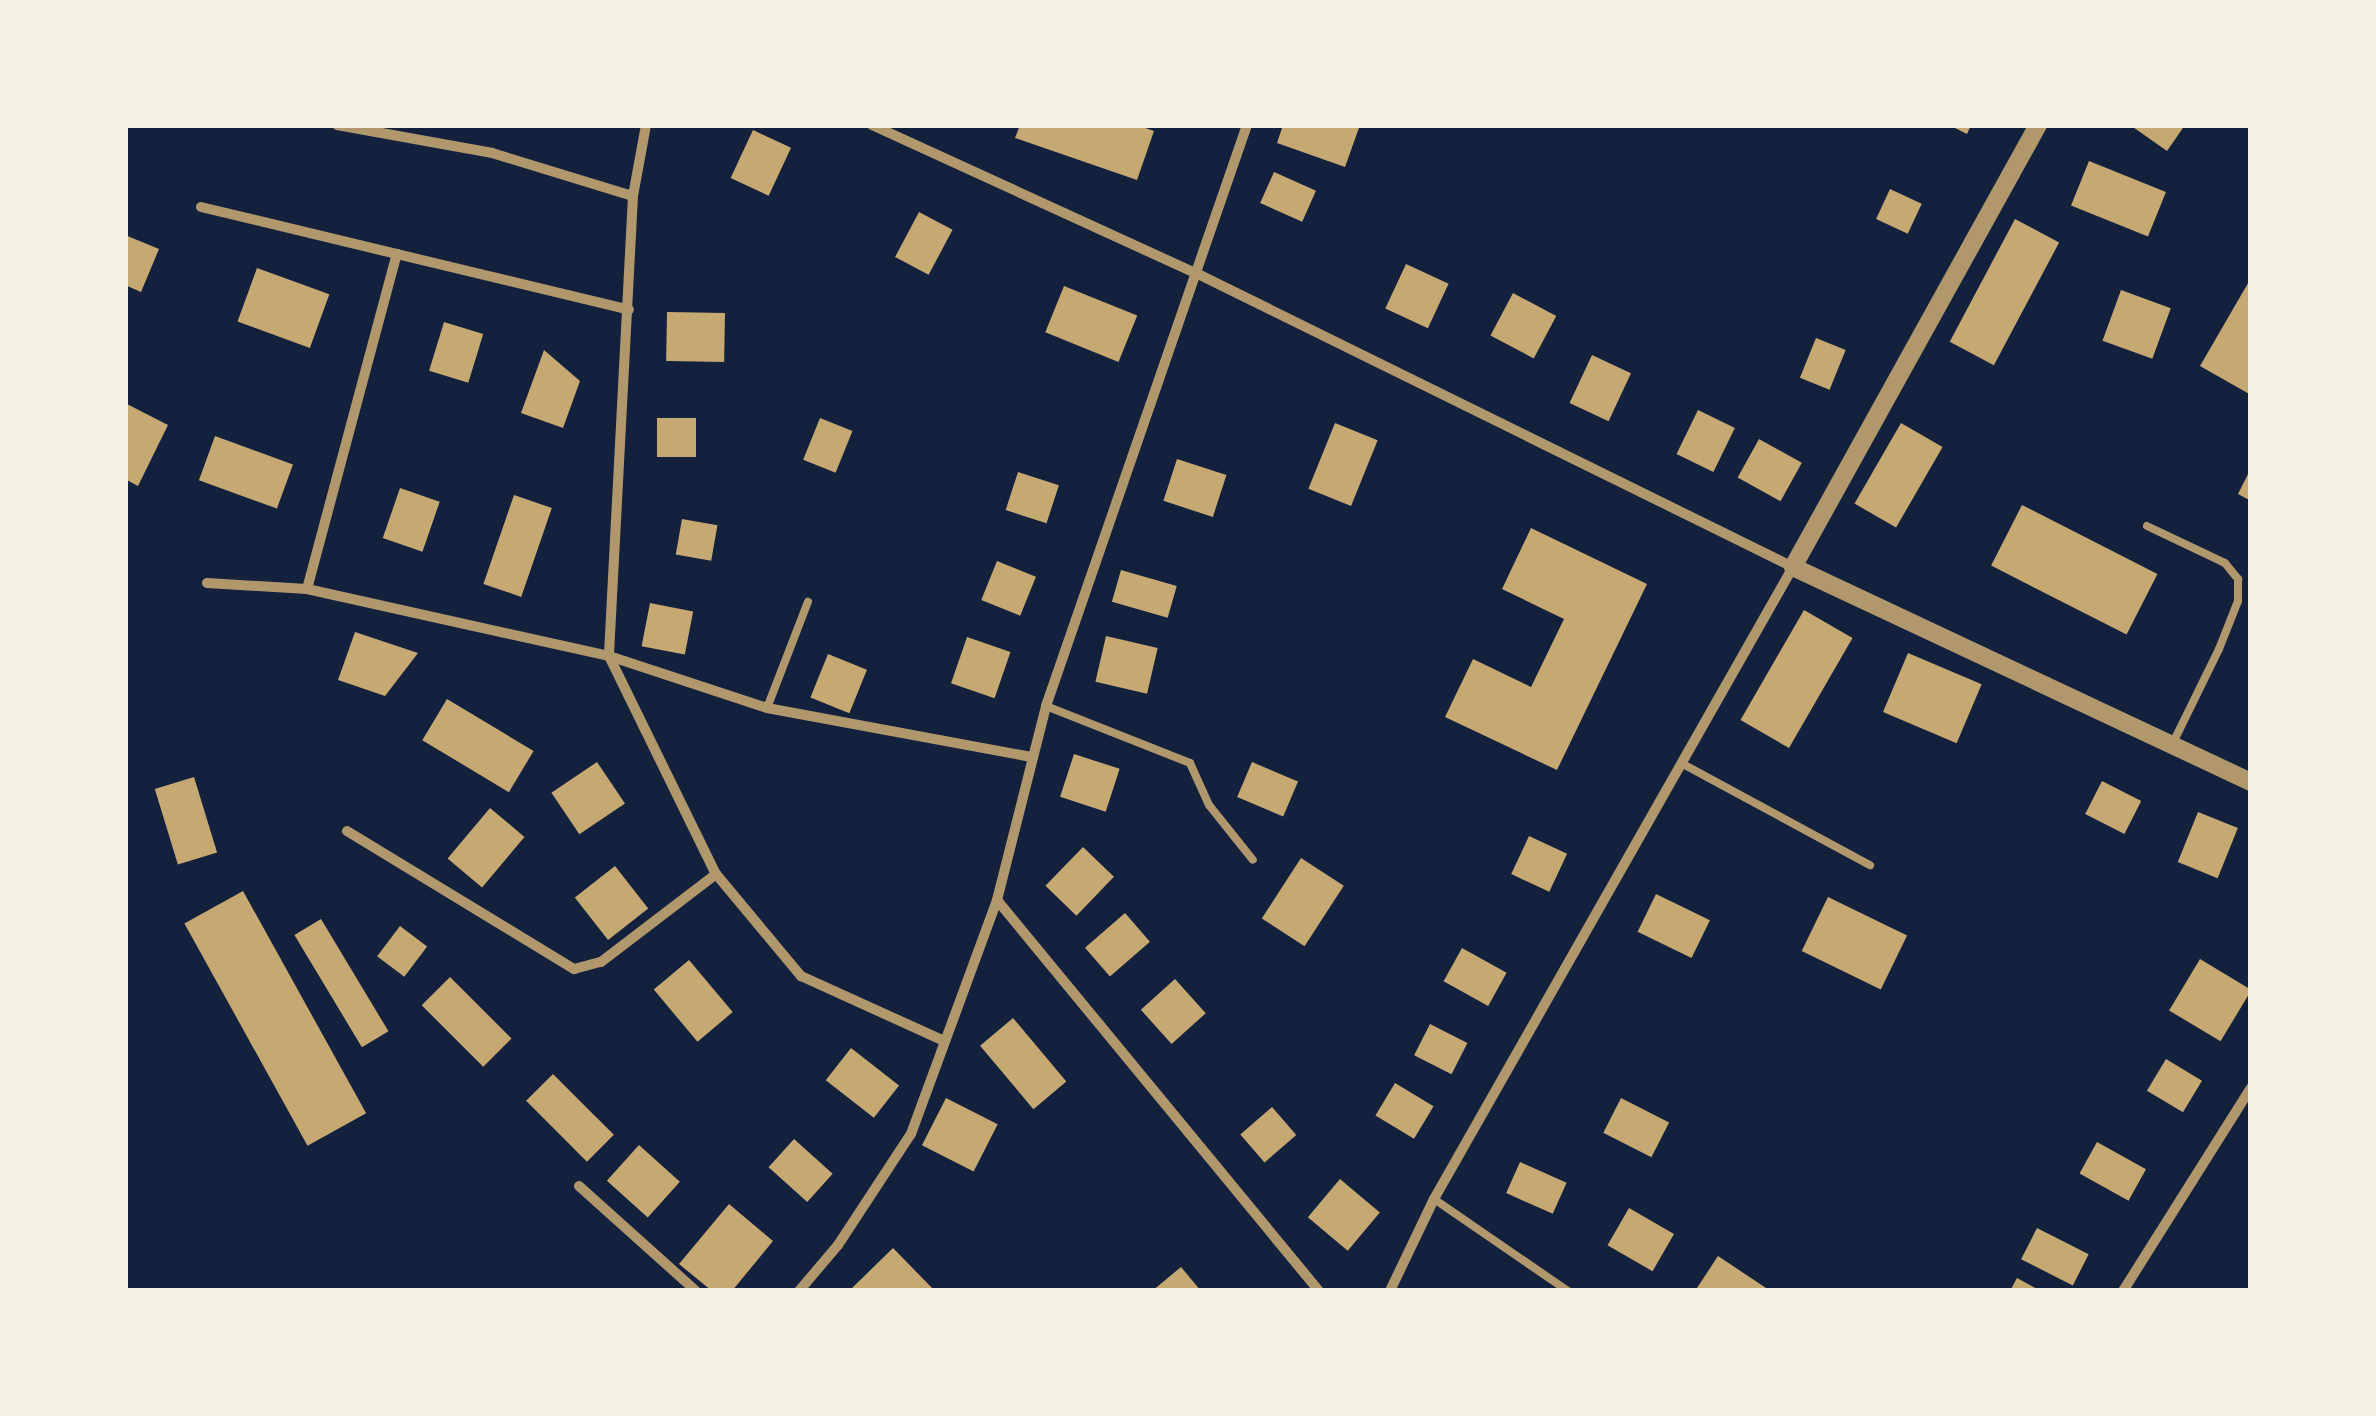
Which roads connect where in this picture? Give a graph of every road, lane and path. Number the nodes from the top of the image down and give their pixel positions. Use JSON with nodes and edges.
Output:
{"nodes":[{"id":1,"x":337,"y":125,"type":"edge"},
{"id":2,"x":646,"y":125,"type":"edge"},
{"id":3,"x":872,"y":125,"type":"edge"},
{"id":4,"x":1247,"y":125,"type":"edge"},
{"id":5,"x":2038,"y":125,"type":"edge"},
{"id":6,"x":633,"y":196,"type":"junction"},
{"id":7,"x":200,"y":208,"type":"dead end"},
{"id":8,"x":397,"y":254,"type":"junction"},
{"id":9,"x":1198,"y":274,"type":"junction"},
{"id":10,"x":629,"y":310,"type":"junction"},
{"id":11,"x":2146,"y":526,"type":"dead end"},
{"id":12,"x":1792,"y":567,"type":"junction"},
{"id":13,"x":207,"y":583,"type":"dead end"},
{"id":14,"x":307,"y":589,"type":"junction"},
{"id":15,"x":808,"y":602,"type":"dead end"},
{"id":16,"x":608,"y":656,"type":"junction"},
{"id":17,"x":1046,"y":706,"type":"junction"},
{"id":18,"x":767,"y":708,"type":"junction"},
{"id":19,"x":2172,"y":745,"type":"junction"},
{"id":20,"x":1032,"y":757,"type":"junction"},
{"id":21,"x":1682,"y":763,"type":"junction"},
{"id":22,"x":2251,"y":782,"type":"edge"},
{"id":23,"x":346,"y":831,"type":"dead end"},
{"id":24,"x":1252,"y":860,"type":"dead end"},
{"id":25,"x":1870,"y":865,"type":"dead end"},
{"id":26,"x":716,"y":874,"type":"junction"},
{"id":27,"x":997,"y":900,"type":"junction"},
{"id":28,"x":944,"y":1042,"type":"junction"},
{"id":29,"x":2251,"y":1088,"type":"edge"},
{"id":30,"x":579,"y":1186,"type":"dead end"},
{"id":31,"x":1434,"y":1199,"type":"junction"},
{"id":32,"x":696,"y":1291,"type":"edge"},
{"id":33,"x":799,"y":1291,"type":"edge"},
{"id":34,"x":1319,"y":1291,"type":"edge"},
{"id":35,"x":1390,"y":1291,"type":"edge"},
{"id":36,"x":1568,"y":1291,"type":"edge"},
{"id":37,"x":2122,"y":1291,"type":"edge"}],
"edges":[{"from":1,"to":6,"type":"street"},
{"from":2,"to":6,"type":"street"},
{"from":3,"to":9,"type":"street"},
{"from":4,"to":9,"type":"street"},
{"from":5,"to":12,"type":"street"},
{"from":6,"to":10,"type":"street"},
{"from":7,"to":8,"type":"street"},
{"from":8,"to":10,"type":"street"},
{"from":8,"to":14,"type":"street"},
{"from":9,"to":12,"type":"street"},
{"from":9,"to":17,"type":"street"},
{"from":10,"to":16,"type":"street"},
{"from":11,"to":19,"type":"lane"},
{"from":12,"to":19,"type":"street"},
{"from":12,"to":21,"type":"street"},
{"from":13,"to":14,"type":"street"},
{"from":14,"to":16,"type":"street"},
{"from":15,"to":18,"type":"lane"},
{"from":16,"to":18,"type":"street"},
{"from":16,"to":26,"type":"street"},
{"from":17,"to":20,"type":"street"},
{"from":17,"to":24,"type":"lane"},
{"from":18,"to":20,"type":"street"},
{"from":19,"to":22,"type":"street"},
{"from":20,"to":27,"type":"street"},
{"from":21,"to":25,"type":"lane"},
{"from":21,"to":31,"type":"street"},
{"from":23,"to":26,"type":"street"},
{"from":26,"to":28,"type":"street"},
{"from":27,"to":28,"type":"street"},
{"from":27,"to":34,"type":"street"},
{"from":28,"to":33,"type":"street"},
{"from":29,"to":37,"type":"street"},
{"from":30,"to":32,"type":"street"},
{"from":31,"to":35,"type":"street"},
{"from":31,"to":36,"type":"lane"}]}
